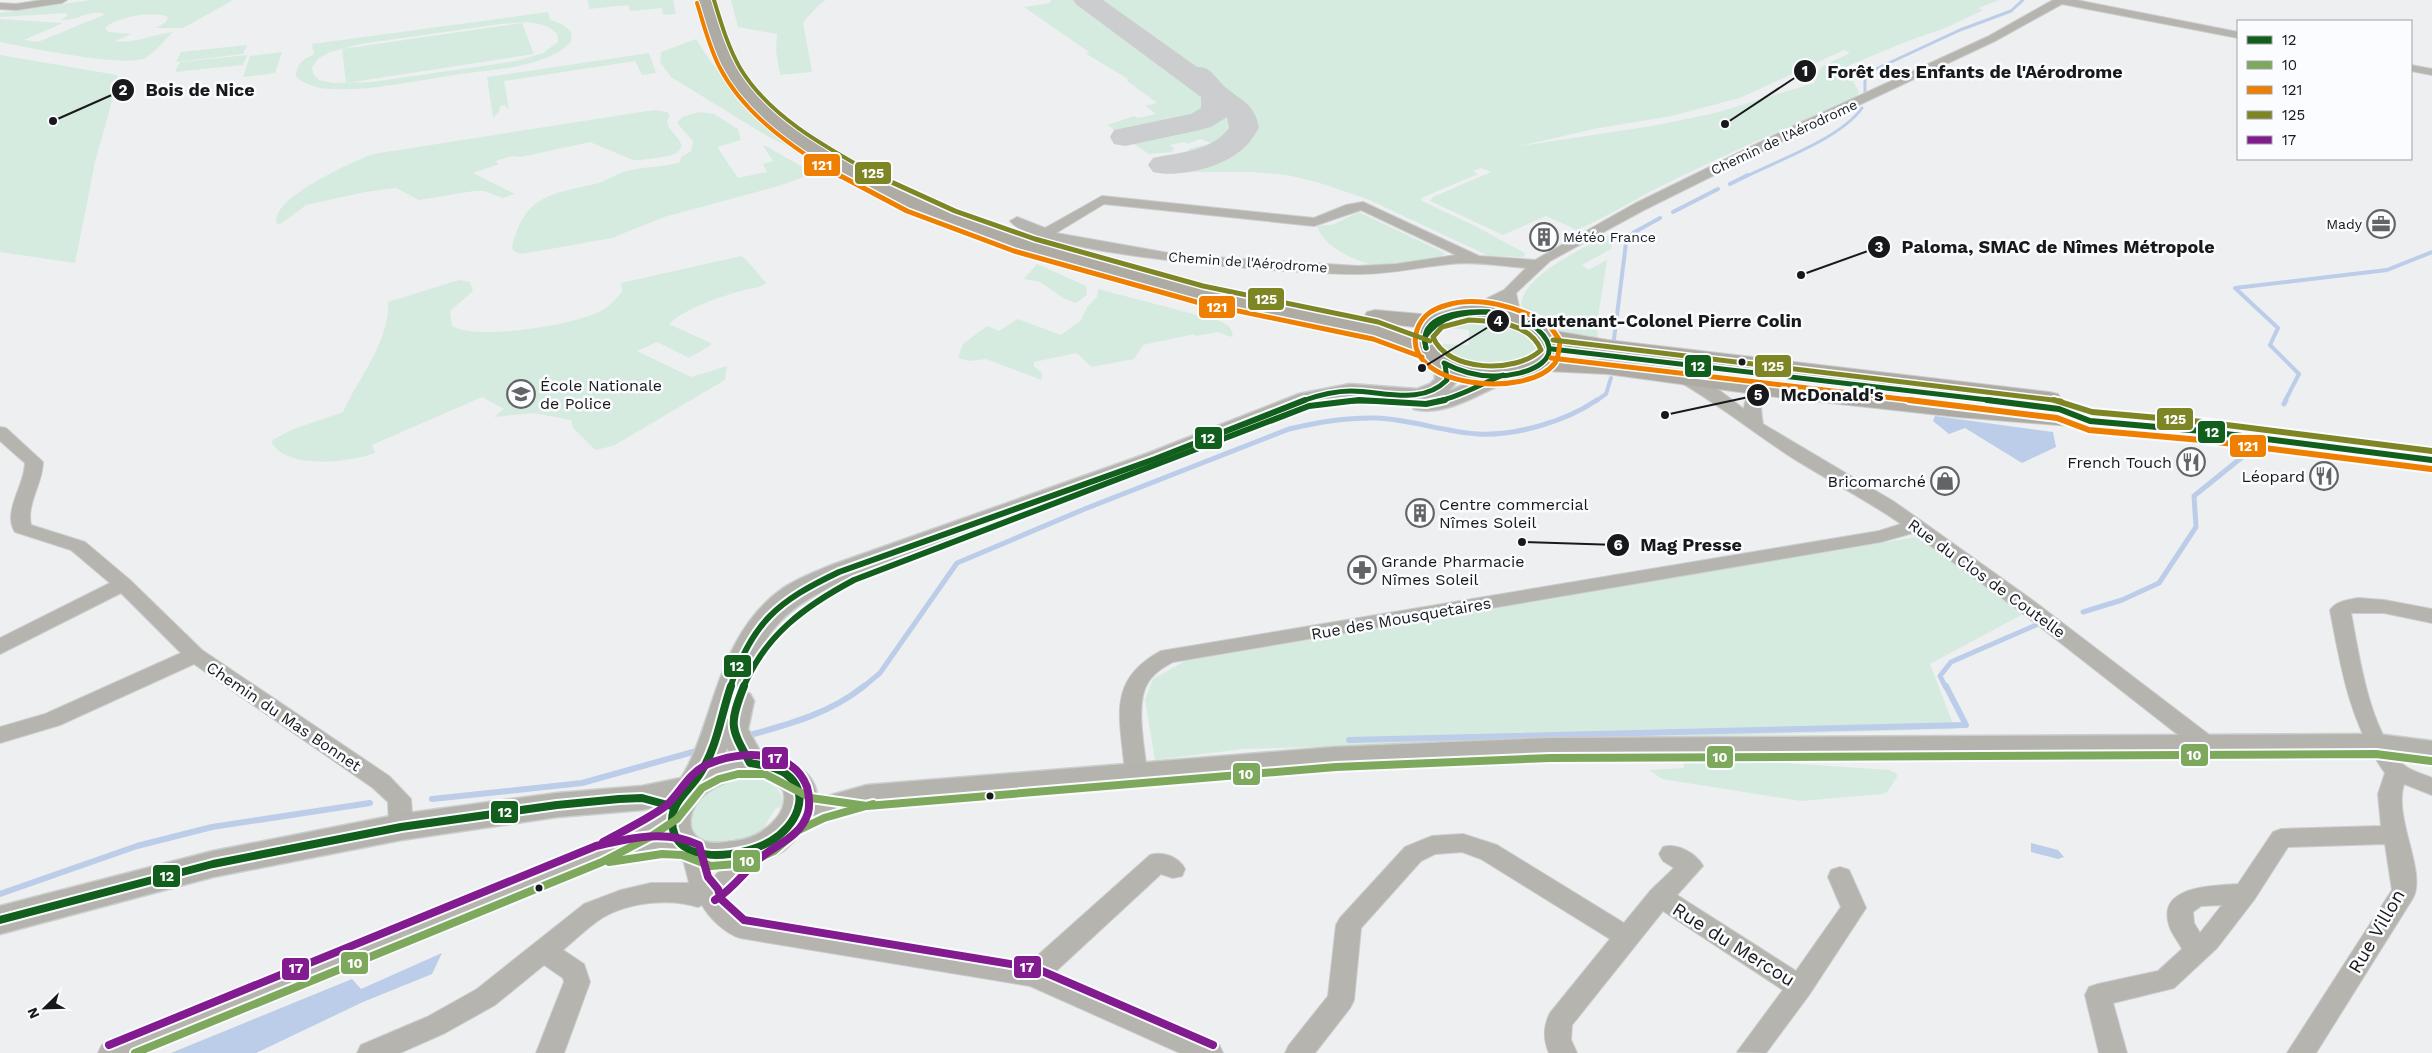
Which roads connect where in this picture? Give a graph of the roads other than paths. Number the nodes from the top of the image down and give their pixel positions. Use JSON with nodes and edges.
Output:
{"nodes":[{"id":1,"x":62,"y":0,"type":"edge"},
{"id":2,"x":705,"y":0,"type":"edge"},
{"id":3,"x":716,"y":0,"type":"edge"},
{"id":4,"x":2060,"y":0,"type":"edge"},
{"id":5,"x":0,"y":6,"type":"edge"},
{"id":6,"x":2237,"y":35,"type":"edge"},
{"id":7,"x":2412,"y":68,"type":"edge"},
{"id":8,"x":2432,"y":72,"type":"edge"},
{"id":9,"x":1017,"y":221,"type":"dead end"},
{"id":10,"x":1045,"y":234,"type":"junction"},
{"id":11,"x":1483,"y":262,"type":"junction"},
{"id":12,"x":1537,"y":264,"type":"junction"},
{"id":13,"x":1512,"y":298,"type":"junction"},
{"id":14,"x":1434,"y":322,"type":"junction"},
{"id":15,"x":1548,"y":337,"type":"junction"},
{"id":16,"x":1436,"y":357,"type":"junction"},
{"id":17,"x":1543,"y":364,"type":"junction"},
{"id":18,"x":1502,"y":376,"type":"junction"},
{"id":19,"x":1682,"y":377,"type":"junction"},
{"id":20,"x":1766,"y":389,"type":"junction"},
{"id":21,"x":1755,"y":426,"type":"junction"},
{"id":22,"x":0,"y":432,"type":"edge"},
{"id":23,"x":2432,"y":450,"type":"edge"},
{"id":24,"x":2432,"y":460,"type":"edge"},
{"id":25,"x":1916,"y":526,"type":"junction"},
{"id":26,"x":123,"y":584,"type":"junction"},
{"id":27,"x":2432,"y":616,"type":"edge"},
{"id":28,"x":0,"y":647,"type":"edge"},
{"id":29,"x":194,"y":655,"type":"junction"},
{"id":30,"x":0,"y":735,"type":"edge"},
{"id":31,"x":2377,"y":744,"type":"junction"},
{"id":32,"x":2208,"y":746,"type":"junction"},
{"id":33,"x":2432,"y":752,"type":"edge"},
{"id":34,"x":750,"y":763,"type":"junction"},
{"id":35,"x":2397,"y":772,"type":"junction"},
{"id":36,"x":1136,"y":773,"type":"junction"},
{"id":37,"x":795,"y":780,"type":"junction"},
{"id":38,"x":2432,"y":787,"type":"edge"},
{"id":39,"x":683,"y":797,"type":"junction"},
{"id":40,"x":867,"y":797,"type":"junction"},
{"id":41,"x":792,"y":824,"type":"junction"},
{"id":42,"x":401,"y":827,"type":"junction"},
{"id":43,"x":2394,"y":835,"type":"junction"},
{"id":44,"x":689,"y":849,"type":"junction"},
{"id":45,"x":756,"y":850,"type":"junction"},
{"id":46,"x":599,"y":854,"type":"junction"},
{"id":47,"x":1671,"y":854,"type":"dead end"},
{"id":48,"x":1172,"y":869,"type":"dead end"},
{"id":49,"x":1840,"y":877,"type":"dead end"},
{"id":50,"x":710,"y":893,"type":"junction"},
{"id":51,"x":2245,"y":893,"type":"junction"},
{"id":52,"x":1660,"y":897,"type":"junction"},
{"id":53,"x":0,"y":920,"type":"edge"},
{"id":54,"x":1626,"y":937,"type":"junction"},
{"id":55,"x":544,"y":951,"type":"junction"},
{"id":56,"x":2197,"y":951,"type":"junction"},
{"id":57,"x":1033,"y":976,"type":"junction"},
{"id":58,"x":1800,"y":987,"type":"junction"},
{"id":59,"x":1751,"y":1052,"type":"edge"},
{"id":60,"x":112,"y":1053,"type":"edge"},
{"id":61,"x":370,"y":1053,"type":"edge"},
{"id":62,"x":550,"y":1053,"type":"edge"},
{"id":63,"x":1209,"y":1053,"type":"edge"},
{"id":64,"x":1300,"y":1053,"type":"edge"},
{"id":65,"x":1564,"y":1053,"type":"edge"},
{"id":66,"x":2113,"y":1053,"type":"edge"},
{"id":67,"x":2301,"y":1053,"type":"edge"}],
"edges":[{"from":1,"to":5,"type":"street"},
{"from":2,"to":16,"type":"main road"},
{"from":3,"to":14,"type":"main road"},
{"from":4,"to":6,"type":"street"},
{"from":4,"to":12,"type":"street","name":"Chemin de l'Aérodrome"},
{"from":7,"to":8,"type":"street"},
{"from":9,"to":10,"type":"street","name":"Chemin de l'Aérodrome"},
{"from":10,"to":11,"type":"street","name":"Chemin de l'Aérodrome"},
{"from":10,"to":11,"type":"street"},
{"from":11,"to":12,"type":"street","name":"Chemin de l'Aérodrome"},
{"from":11,"to":13,"type":"street","name":"Chemin de l'Aérodrome"},
{"from":12,"to":13,"type":"street","name":"Chemin de l'Aérodrome"},
{"from":13,"to":14,"type":"main road"},
{"from":13,"to":15,"type":"main road"},
{"from":14,"to":16,"type":"main road"},
{"from":15,"to":17,"type":"main road"},
{"from":15,"to":23,"type":"main road"},
{"from":16,"to":18,"type":"main road"},
{"from":16,"to":39,"type":"street"},
{"from":17,"to":18,"type":"main road"},
{"from":17,"to":19,"type":"main road"},
{"from":18,"to":34,"type":"street"},
{"from":19,"to":20,"type":"main road"},
{"from":19,"to":21,"type":"street","name":"Rue du Clos de Coutelle"},
{"from":20,"to":21,"type":"street"},
{"from":20,"to":24,"type":"main road"},
{"from":21,"to":25,"type":"street","name":"Rue du Clos de Coutelle"},
{"from":22,"to":26,"type":"street"},
{"from":25,"to":32,"type":"street","name":"Rue du Clos de Coutelle"},
{"from":25,"to":36,"type":"street","name":"Rue des Mousquetaires"},
{"from":26,"to":28,"type":"street"},
{"from":26,"to":29,"type":"street"},
{"from":27,"to":31,"type":"street"},
{"from":29,"to":30,"type":"street","name":"Chemin du Mas Bonnet"},
{"from":29,"to":42,"type":"street","name":"Chemin du Mas Bonnet"},
{"from":31,"to":32,"type":"street"},
{"from":31,"to":33,"type":"street"},
{"from":31,"to":35,"type":"street"},
{"from":32,"to":36,"type":"street"},
{"from":34,"to":37,"type":"street"},
{"from":34,"to":39,"type":"street"},
{"from":35,"to":38,"type":"street"},
{"from":35,"to":43,"type":"street","name":"Rue Villon"},
{"from":36,"to":40,"type":"street"},
{"from":37,"to":40,"type":"street"},
{"from":37,"to":41,"type":"street"},
{"from":39,"to":42,"type":"street"},
{"from":39,"to":44,"type":"street"},
{"from":39,"to":46,"type":"street"},
{"from":40,"to":41,"type":"street"},
{"from":41,"to":45,"type":"street"},
{"from":42,"to":53,"type":"street"},
{"from":43,"to":51,"type":"street"},
{"from":43,"to":67,"type":"street","name":"Rue Villon"},
{"from":44,"to":45,"type":"street"},
{"from":44,"to":46,"type":"street"},
{"from":44,"to":50,"type":"street"},
{"from":45,"to":50,"type":"street"},
{"from":46,"to":60,"type":"street"},
{"from":47,"to":52,"type":"street"},
{"from":48,"to":57,"type":"street"},
{"from":49,"to":58,"type":"street","name":"Rue du Mercou"},
{"from":50,"to":55,"type":"street"},
{"from":50,"to":57,"type":"street"},
{"from":51,"to":56,"type":"street"},
{"from":51,"to":56,"type":"street"},
{"from":52,"to":54,"type":"street"},
{"from":52,"to":58,"type":"street","name":"Rue du Mercou"},
{"from":54,"to":64,"type":"street"},
{"from":54,"to":65,"type":"street"},
{"from":55,"to":61,"type":"street"},
{"from":55,"to":62,"type":"street"},
{"from":56,"to":66,"type":"street"},
{"from":57,"to":63,"type":"street"},
{"from":58,"to":59,"type":"street"}]}
